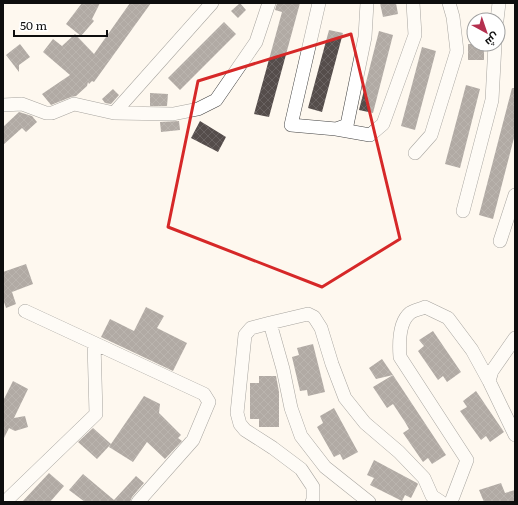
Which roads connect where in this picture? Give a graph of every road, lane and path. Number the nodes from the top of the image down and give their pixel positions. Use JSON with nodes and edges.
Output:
{"nodes":[{"id":1,"x":212,"y":3,"type":"edge"},
{"id":2,"x":269,"y":3,"type":"edge"},
{"id":3,"x":319,"y":3,"type":"edge"},
{"id":4,"x":367,"y":3,"type":"edge"},
{"id":5,"x":412,"y":3,"type":"edge"},
{"id":6,"x":449,"y":3,"type":"edge"},
{"id":7,"x":495,"y":52,"type":"edge"},
{"id":8,"x":3,"y":105,"type":"edge"},
{"id":9,"x":114,"y":113,"type":"junction"},
{"id":10,"x":336,"y":129,"type":"junction"},
{"id":11,"x":415,"y":153,"type":"dead end"},
{"id":12,"x":515,"y":195,"type":"edge"},
{"id":13,"x":462,"y":211,"type":"dead end"},
{"id":14,"x":500,"y":241,"type":"dead end"},
{"id":15,"x":25,"y":311,"type":"dead end"},
{"id":16,"x":270,"y":323,"type":"junction"},
{"id":17,"x":515,"y":338,"type":"edge"},
{"id":18,"x":94,"y":343,"type":"junction"},
{"id":19,"x":489,"y":381,"type":"junction"},
{"id":20,"x":515,"y":434,"type":"edge"},
{"id":21,"x":8,"y":497,"type":"edge"},
{"id":22,"x":138,"y":502,"type":"edge"},
{"id":23,"x":312,"y":502,"type":"edge"},
{"id":24,"x":369,"y":502,"type":"edge"},
{"id":25,"x":441,"y":502,"type":"edge"},
{"id":26,"x":450,"y":502,"type":"edge"}],
"edges":[{"from":1,"to":9,"type":"street"},
{"from":2,"to":9,"type":"street"},
{"from":3,"to":10,"type":"street"},
{"from":4,"to":10,"type":"street"},
{"from":5,"to":10,"type":"street"},
{"from":6,"to":11,"type":"street"},
{"from":7,"to":13,"type":"street"},
{"from":8,"to":9,"type":"street"},
{"from":12,"to":14,"type":"street"},
{"from":15,"to":18,"type":"street"},
{"from":16,"to":23,"type":"street"},
{"from":16,"to":24,"type":"street"},
{"from":16,"to":25,"type":"street"},
{"from":17,"to":19,"type":"street"},
{"from":18,"to":21,"type":"street"},
{"from":18,"to":22,"type":"street"},
{"from":19,"to":20,"type":"street"},
{"from":19,"to":26,"type":"street"}]}
